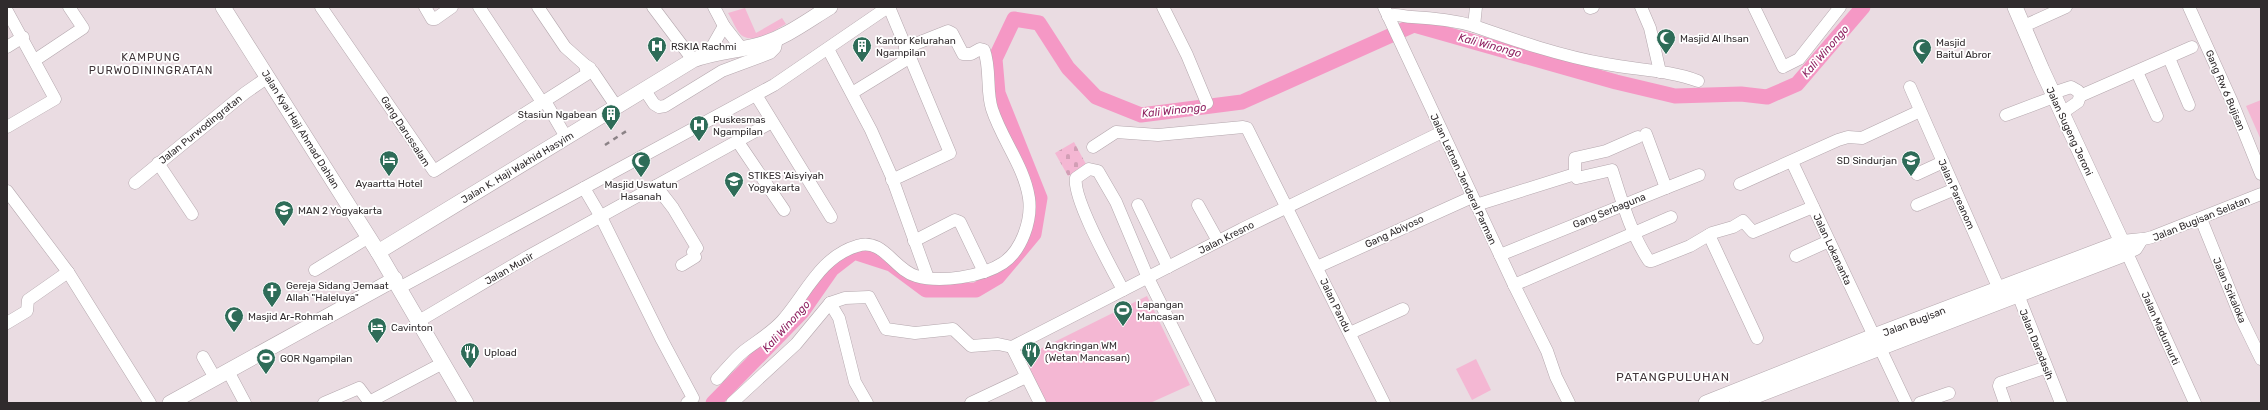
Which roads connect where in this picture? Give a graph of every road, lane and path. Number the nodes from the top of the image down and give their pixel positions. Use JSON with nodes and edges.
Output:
{"nodes":[{"id":1,"x":69,"y":7,"type":"edge"},
{"id":2,"x":223,"y":7,"type":"edge"},
{"id":3,"x":322,"y":7,"type":"edge"},
{"id":4,"x":425,"y":7,"type":"edge"},
{"id":5,"x":452,"y":7,"type":"edge"},
{"id":6,"x":479,"y":7,"type":"edge"},
{"id":7,"x":538,"y":7,"type":"edge"},
{"id":8,"x":654,"y":7,"type":"edge"},
{"id":9,"x":714,"y":7,"type":"edge"},
{"id":10,"x":830,"y":7,"type":"edge"},
{"id":11,"x":888,"y":7,"type":"edge"},
{"id":12,"x":1163,"y":7,"type":"edge"},
{"id":13,"x":1476,"y":7,"type":"edge"},
{"id":14,"x":1641,"y":7,"type":"edge"},
{"id":15,"x":1754,"y":7,"type":"edge"},
{"id":16,"x":1840,"y":7,"type":"edge"},
{"id":17,"x":2015,"y":7,"type":"edge"},
{"id":18,"x":2066,"y":7,"type":"edge"},
{"id":19,"x":2189,"y":7,"type":"edge"},
{"id":20,"x":7,"y":11,"type":"edge"},
{"id":21,"x":1387,"y":14,"type":"edge"},
{"id":22,"x":724,"y":26,"type":"junction"},
{"id":23,"x":1474,"y":26,"type":"junction"},
{"id":24,"x":2024,"y":26,"type":"junction"},
{"id":25,"x":23,"y":37,"type":"junction"},
{"id":26,"x":777,"y":39,"type":"junction"},
{"id":27,"x":7,"y":46,"type":"edge"},
{"id":28,"x":2192,"y":47,"type":"dead end"},
{"id":29,"x":828,"y":49,"type":"junction"},
{"id":30,"x":736,"y":51,"type":"junction"},
{"id":31,"x":907,"y":53,"type":"junction"},
{"id":32,"x":708,"y":54,"type":"junction"},
{"id":33,"x":2169,"y":58,"type":"junction"},
{"id":34,"x":35,"y":60,"type":"junction"},
{"id":35,"x":693,"y":60,"type":"junction"},
{"id":36,"x":587,"y":67,"type":"junction"},
{"id":37,"x":722,"y":71,"type":"junction"},
{"id":38,"x":1660,"y":72,"type":"junction"},
{"id":39,"x":2137,"y":72,"type":"junction"},
{"id":40,"x":268,"y":77,"type":"junction"},
{"id":41,"x":1698,"y":80,"type":"dead end"},
{"id":42,"x":1910,"y":87,"type":"dead end"},
{"id":43,"x":644,"y":89,"type":"junction"},
{"id":44,"x":852,"y":93,"type":"junction"},
{"id":45,"x":756,"y":95,"type":"junction"},
{"id":46,"x":2053,"y":95,"type":"junction"},
{"id":47,"x":2080,"y":96,"type":"junction"},
{"id":48,"x":544,"y":101,"type":"junction"},
{"id":49,"x":1207,"y":102,"type":"dead end"},
{"id":50,"x":2189,"y":105,"type":"dead end"},
{"id":51,"x":616,"y":106,"type":"junction"},
{"id":52,"x":1920,"y":111,"type":"junction"},
{"id":53,"x":2062,"y":113,"type":"junction"},
{"id":54,"x":2006,"y":114,"type":"dead end"},
{"id":55,"x":2157,"y":116,"type":"dead end"},
{"id":56,"x":772,"y":122,"type":"junction"},
{"id":57,"x":7,"y":128,"type":"edge"},
{"id":58,"x":1442,"y":132,"type":"junction"},
{"id":59,"x":566,"y":137,"type":"junction"},
{"id":60,"x":738,"y":142,"type":"junction"},
{"id":61,"x":1093,"y":147,"type":"dead end"},
{"id":62,"x":1792,"y":162,"type":"junction"},
{"id":63,"x":1943,"y":162,"type":"junction"},
{"id":64,"x":158,"y":163,"type":"junction"},
{"id":65,"x":1575,"y":174,"type":"junction"},
{"id":66,"x":1918,"y":174,"type":"dead end"},
{"id":67,"x":2261,"y":174,"type":"edge"},
{"id":68,"x":1699,"y":175,"type":"dead end"},
{"id":69,"x":892,"y":180,"type":"junction"},
{"id":70,"x":135,"y":183,"type":"dead end"},
{"id":71,"x":1740,"y":184,"type":"dead end"},
{"id":72,"x":656,"y":186,"type":"junction"},
{"id":73,"x":584,"y":188,"type":"junction"},
{"id":74,"x":1666,"y":188,"type":"junction"},
{"id":75,"x":1955,"y":189,"type":"junction"},
{"id":76,"x":7,"y":191,"type":"edge"},
{"id":77,"x":2261,"y":194,"type":"edge"},
{"id":78,"x":1474,"y":201,"type":"junction"},
{"id":79,"x":1138,"y":205,"type":"dead end"},
{"id":80,"x":1198,"y":205,"type":"dead end"},
{"id":81,"x":1623,"y":205,"type":"junction"},
{"id":82,"x":1918,"y":205,"type":"dead end"},
{"id":83,"x":1288,"y":207,"type":"junction"},
{"id":84,"x":1813,"y":207,"type":"junction"},
{"id":85,"x":784,"y":210,"type":"dead end"},
{"id":86,"x":192,"y":214,"type":"dead end"},
{"id":87,"x":601,"y":217,"type":"junction"},
{"id":88,"x":831,"y":217,"type":"dead end"},
{"id":89,"x":1671,"y":217,"type":"dead end"},
{"id":90,"x":2201,"y":219,"type":"junction"},
{"id":91,"x":1635,"y":233,"type":"junction"},
{"id":92,"x":1709,"y":234,"type":"junction"},
{"id":93,"x":369,"y":236,"type":"junction"},
{"id":94,"x":1218,"y":241,"type":"junction"},
{"id":95,"x":1829,"y":241,"type":"junction"},
{"id":96,"x":914,"y":242,"type":"junction"},
{"id":97,"x":2125,"y":248,"type":"junction"},
{"id":98,"x":378,"y":252,"type":"junction"},
{"id":99,"x":1500,"y":255,"type":"junction"},
{"id":100,"x":1796,"y":256,"type":"dead end"},
{"id":101,"x":682,"y":265,"type":"dead end"},
{"id":102,"x":1168,"y":267,"type":"junction"},
{"id":103,"x":1318,"y":267,"type":"junction"},
{"id":104,"x":315,"y":270,"type":"dead end"},
{"id":105,"x":68,"y":272,"type":"junction"},
{"id":106,"x":984,"y":272,"type":"junction"},
{"id":107,"x":928,"y":278,"type":"junction"},
{"id":108,"x":1148,"y":278,"type":"junction"},
{"id":109,"x":397,"y":283,"type":"junction"},
{"id":110,"x":1514,"y":285,"type":"junction"},
{"id":111,"x":1123,"y":290,"type":"junction"},
{"id":112,"x":2009,"y":292,"type":"junction"},
{"id":113,"x":830,"y":303,"type":"junction"},
{"id":114,"x":1403,"y":309,"type":"dead end"},
{"id":115,"x":418,"y":321,"type":"junction"},
{"id":116,"x":7,"y":323,"type":"edge"},
{"id":117,"x":1350,"y":333,"type":"junction"},
{"id":118,"x":1758,"y":338,"type":"dead end"},
{"id":119,"x":1877,"y":342,"type":"junction"},
{"id":120,"x":1012,"y":347,"type":"junction"},
{"id":121,"x":1547,"y":350,"type":"junction"},
{"id":122,"x":203,"y":357,"type":"dead end"},
{"id":123,"x":2261,"y":360,"type":"edge"},
{"id":124,"x":443,"y":363,"type":"junction"},
{"id":125,"x":2041,"y":369,"type":"junction"},
{"id":126,"x":221,"y":375,"type":"junction"},
{"id":127,"x":1026,"y":377,"type":"junction"},
{"id":128,"x":717,"y":379,"type":"dead end"},
{"id":129,"x":1949,"y":393,"type":"dead end"},
{"id":130,"x":1746,"y":398,"type":"edge"},
{"id":131,"x":150,"y":403,"type":"edge"},
{"id":132,"x":170,"y":403,"type":"edge"},
{"id":133,"x":245,"y":403,"type":"edge"},
{"id":134,"x":324,"y":403,"type":"edge"},
{"id":135,"x":466,"y":403,"type":"edge"},
{"id":136,"x":687,"y":403,"type":"edge"},
{"id":137,"x":732,"y":403,"type":"edge"},
{"id":138,"x":867,"y":403,"type":"edge"},
{"id":139,"x":971,"y":403,"type":"edge"},
{"id":140,"x":1040,"y":403,"type":"edge"},
{"id":141,"x":1210,"y":403,"type":"edge"},
{"id":142,"x":1384,"y":403,"type":"edge"},
{"id":143,"x":1569,"y":403,"type":"edge"},
{"id":144,"x":1578,"y":403,"type":"edge"},
{"id":145,"x":1706,"y":403,"type":"edge"},
{"id":146,"x":1906,"y":403,"type":"edge"},
{"id":147,"x":1920,"y":403,"type":"edge"},
{"id":148,"x":2005,"y":403,"type":"edge"},
{"id":149,"x":2055,"y":403,"type":"edge"},
{"id":150,"x":2061,"y":403,"type":"edge"},
{"id":151,"x":2195,"y":403,"type":"edge"}],
"edges":[{"from":1,"to":34,"type":"street"},
{"from":2,"to":40,"type":"main road","name":"Jalan Kyai Haji Ahmad Dahlan"},
{"from":3,"to":48,"type":"street","name":"Gang Darussalam"},
{"from":4,"to":5,"type":"street"},
{"from":6,"to":48,"type":"street"},
{"from":7,"to":36,"type":"street"},
{"from":8,"to":35,"type":"street"},
{"from":9,"to":22,"type":"street"},
{"from":10,"to":26,"type":"main road","name":"Jalan K. Haji Wakhid Hasyim"},
{"from":11,"to":29,"type":"street"},
{"from":11,"to":31,"type":"street"},
{"from":12,"to":49,"type":"street"},
{"from":13,"to":23,"type":"street"},
{"from":14,"to":38,"type":"street"},
{"from":15,"to":16,"type":"street"},
{"from":17,"to":24,"type":"main road","name":"Jalan Sugeng Jeroni"},
{"from":18,"to":24,"type":"street"},
{"from":19,"to":67,"type":"street","name":"Gang Rw 6 Bujisan"},
{"from":20,"to":25,"type":"street"},
{"from":21,"to":23,"type":"street"},
{"from":21,"to":58,"type":"street","name":"Jalan Letnan Jenderal Parman"},
{"from":22,"to":30,"type":"street"},
{"from":22,"to":32,"type":"street"},
{"from":23,"to":38,"type":"street"},
{"from":24,"to":46,"type":"main road","name":"Jalan Sugeng Jeroni"},
{"from":25,"to":27,"type":"street"},
{"from":25,"to":34,"type":"street"},
{"from":26,"to":30,"type":"main road","name":"Jalan K. Haji Wakhid Hasyim"},
{"from":26,"to":37,"type":"street"},
{"from":28,"to":33,"type":"street"},
{"from":29,"to":44,"type":"street"},
{"from":29,"to":45,"type":"street"},
{"from":30,"to":32,"type":"main road","name":"Jalan K. Haji Wakhid Hasyim"},
{"from":30,"to":37,"type":"street"},
{"from":31,"to":44,"type":"street"},
{"from":31,"to":69,"type":"street"},
{"from":31,"to":106,"type":"street"},
{"from":32,"to":35,"type":"main road","name":"Jalan K. Haji Wakhid Hasyim"},
{"from":33,"to":39,"type":"street"},
{"from":33,"to":50,"type":"street"},
{"from":34,"to":57,"type":"street"},
{"from":35,"to":43,"type":"main road","name":"Jalan K. Haji Wakhid Hasyim"},
{"from":36,"to":48,"type":"street","name":"Gang Darussalam"},
{"from":36,"to":51,"type":"street"},
{"from":37,"to":43,"type":"street"},
{"from":38,"to":41,"type":"street"},
{"from":39,"to":47,"type":"street"},
{"from":39,"to":55,"type":"street"},
{"from":40,"to":64,"type":"street","name":"Jalan Purwodingratan"},
{"from":40,"to":93,"type":"main road","name":"Jalan Kyai Haji Ahmad Dahlan"},
{"from":42,"to":52,"type":"street","name":"Jalan Pareanom"},
{"from":43,"to":51,"type":"main road","name":"Jalan K. Haji Wakhid Hasyim"},
{"from":44,"to":69,"type":"street"},
{"from":45,"to":56,"type":"street"},
{"from":45,"to":73,"type":"street"},
{"from":46,"to":47,"type":"street"},
{"from":46,"to":53,"type":"main road","name":"Jalan Sugeng Jeroni"},
{"from":46,"to":54,"type":"street"},
{"from":47,"to":53,"type":"street"},
{"from":48,"to":59,"type":"street"},
{"from":51,"to":59,"type":"main road","name":"Jalan K. Haji Wakhid Hasyim"},
{"from":52,"to":62,"type":"street"},
{"from":52,"to":63,"type":"street","name":"Jalan Pareanom"},
{"from":53,"to":97,"type":"main road","name":"Jalan Sugeng Jeroni"},
{"from":56,"to":60,"type":"street","name":"Jalan Munir"},
{"from":56,"to":88,"type":"street"},
{"from":58,"to":78,"type":"street","name":"Jalan Letnan Jenderal Parman"},
{"from":58,"to":83,"type":"street","name":"Jalan Kresno"},
{"from":59,"to":98,"type":"main road","name":"Jalan K. Haji Wakhid Hasyim"},
{"from":60,"to":72,"type":"street","name":"Jalan Munir"},
{"from":60,"to":85,"type":"street"},
{"from":61,"to":83,"type":"street","name":"Jalan Pandu"},
{"from":62,"to":71,"type":"street"},
{"from":62,"to":84,"type":"street","name":"Jalan Lokananta"},
{"from":63,"to":66,"type":"street"},
{"from":63,"to":75,"type":"street","name":"Jalan Pareanom"},
{"from":64,"to":70,"type":"street","name":"Jalan Purwodingratan"},
{"from":64,"to":86,"type":"street"},
{"from":65,"to":74,"type":"street"},
{"from":65,"to":78,"type":"street","name":"Gang Abiyoso"},
{"from":65,"to":81,"type":"street","name":"Gang Abiyoso"},
{"from":68,"to":74,"type":"street","name":"Gang Serbaguna"},
{"from":69,"to":96,"type":"street"},
{"from":72,"to":87,"type":"street","name":"Jalan Munir"},
{"from":72,"to":101,"type":"street"},
{"from":73,"to":87,"type":"street"},
{"from":73,"to":109,"type":"street"},
{"from":74,"to":81,"type":"street","name":"Gang Serbaguna"},
{"from":75,"to":82,"type":"street"},
{"from":75,"to":112,"type":"street","name":"Jalan Pareanom"},
{"from":76,"to":105,"type":"street"},
{"from":77,"to":90,"type":"street","name":"Jalan Bugisan Selatan"},
{"from":78,"to":99,"type":"street","name":"Jalan Letnan Jenderal Parman"},
{"from":78,"to":103,"type":"street","name":"Gang Abiyoso"},
{"from":79,"to":102,"type":"street"},
{"from":80,"to":94,"type":"street"},
{"from":81,"to":91,"type":"street"},
{"from":81,"to":99,"type":"street","name":"Gang Serbaguna"},
{"from":83,"to":94,"type":"street","name":"Jalan Kresno"},
{"from":83,"to":103,"type":"street","name":"Jalan Pandu"},
{"from":84,"to":92,"type":"street"},
{"from":84,"to":95,"type":"street","name":"Jalan Lokananta"},
{"from":87,"to":115,"type":"street","name":"Jalan Munir"},
{"from":87,"to":136,"type":"street"},
{"from":89,"to":91,"type":"street"},
{"from":90,"to":97,"type":"street","name":"Jalan Bugisan Selatan"},
{"from":90,"to":123,"type":"street","name":"Jalan Srikaloka"},
{"from":91,"to":92,"type":"street"},
{"from":91,"to":110,"type":"street"},
{"from":92,"to":118,"type":"street"},
{"from":93,"to":98,"type":"main road","name":"Jalan Kyai Haji Ahmad Dahlan"},
{"from":93,"to":104,"type":"street"},
{"from":94,"to":102,"type":"street","name":"Jalan Kresno"},
{"from":95,"to":100,"type":"street"},
{"from":95,"to":119,"type":"street","name":"Jalan Lokananta"},
{"from":96,"to":106,"type":"street"},
{"from":96,"to":107,"type":"street"},
{"from":97,"to":112,"type":"main road","name":"Jalan Bugisan"},
{"from":97,"to":151,"type":"street","name":"Jalan Madumurti"},
{"from":98,"to":109,"type":"main road","name":"Jalan Kyai Haji Ahmad Dahlan"},
{"from":99,"to":110,"type":"street","name":"Jalan Letnan Jenderal Parman"},
{"from":102,"to":108,"type":"street","name":"Jalan Kresno"},
{"from":103,"to":117,"type":"street","name":"Jalan Pandu"},
{"from":105,"to":116,"type":"street"},
{"from":105,"to":131,"type":"street"},
{"from":106,"to":107,"type":"street"},
{"from":107,"to":128,"type":"street"},
{"from":108,"to":111,"type":"street","name":"Jalan Kresno"},
{"from":108,"to":111,"type":"street"},
{"from":108,"to":141,"type":"street"},
{"from":109,"to":115,"type":"main road","name":"Jalan Kyai Haji Ahmad Dahlan"},
{"from":109,"to":126,"type":"main road"},
{"from":110,"to":121,"type":"street","name":"Jalan Letnan Jenderal Parman"},
{"from":111,"to":120,"type":"street","name":"Jalan Kresno"},
{"from":112,"to":119,"type":"main road","name":"Jalan Bugisan"},
{"from":112,"to":125,"type":"street","name":"Jalan Daradasih"},
{"from":112,"to":150,"type":"street","name":"Jalan Daradasih"},
{"from":113,"to":120,"type":"street"},
{"from":113,"to":137,"type":"street"},
{"from":113,"to":138,"type":"street"},
{"from":114,"to":117,"type":"street"},
{"from":115,"to":124,"type":"main road","name":"Jalan Kyai Haji Ahmad Dahlan"},
{"from":117,"to":142,"type":"street","name":"Jalan Pandu"},
{"from":119,"to":130,"type":"main road","name":"Jalan Bugisan"},
{"from":119,"to":146,"type":"street","name":"Jalan Lokananta"},
{"from":120,"to":127,"type":"street"},
{"from":121,"to":143,"type":"street","name":"Jalan Letnan Jenderal Parman"},
{"from":121,"to":144,"type":"street","name":"Jalan Letnan Jenderal Parman"},
{"from":122,"to":126,"type":"street"},
{"from":124,"to":134,"type":"street"},
{"from":124,"to":135,"type":"main road","name":"Jalan Kyai Haji Ahmad Dahlan"},
{"from":125,"to":148,"type":"street"},
{"from":125,"to":149,"type":"street","name":"Jalan Daradasih"},
{"from":126,"to":132,"type":"main road"},
{"from":126,"to":133,"type":"street"},
{"from":127,"to":139,"type":"street"},
{"from":127,"to":140,"type":"street"},
{"from":129,"to":147,"type":"street"},
{"from":130,"to":145,"type":"main road","name":"Jalan Bugisan"}]}
